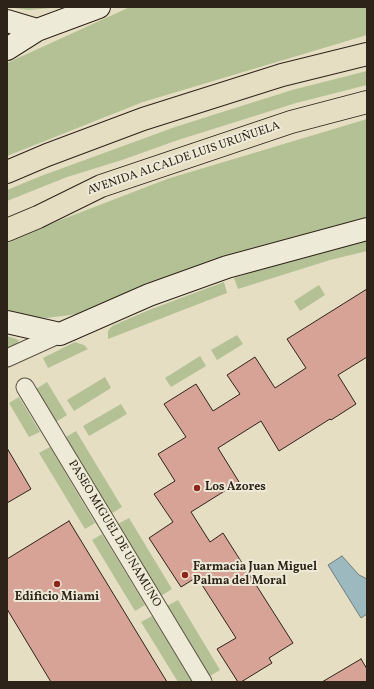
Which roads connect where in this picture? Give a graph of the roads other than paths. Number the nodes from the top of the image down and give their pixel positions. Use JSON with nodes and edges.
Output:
{"nodes":[{"id":1,"x":99,"y":7,"type":"edge"},
{"id":2,"x":7,"y":21,"type":"edge"},
{"id":3,"x":37,"y":30,"type":"junction"},
{"id":4,"x":7,"y":49,"type":"edge"},
{"id":5,"x":367,"y":54,"type":"edge"},
{"id":6,"x":367,"y":102,"type":"edge"},
{"id":7,"x":7,"y":172,"type":"edge"},
{"id":8,"x":367,"y":229,"type":"edge"},
{"id":9,"x":7,"y":230,"type":"edge"},
{"id":10,"x":7,"y":322,"type":"edge"},
{"id":11,"x":60,"y":334,"type":"junction"},
{"id":12,"x":7,"y":358,"type":"edge"},
{"id":13,"x":25,"y":387,"type":"dead end"},
{"id":14,"x":203,"y":682,"type":"edge"}],
"edges":[{"from":1,"to":3,"type":"street"},
{"from":2,"to":3,"type":"street"},
{"from":3,"to":4,"type":"street"},
{"from":5,"to":7,"type":"main road"},
{"from":6,"to":9,"type":"main road","name":"AVENIDA ALCALDE LUIS URUÑUELA"},
{"from":8,"to":11,"type":"street"},
{"from":10,"to":11,"type":"street"},
{"from":11,"to":12,"type":"street"},
{"from":13,"to":14,"type":"street","name":"PASEO MIGUEL DE UNAMUNO"}]}
